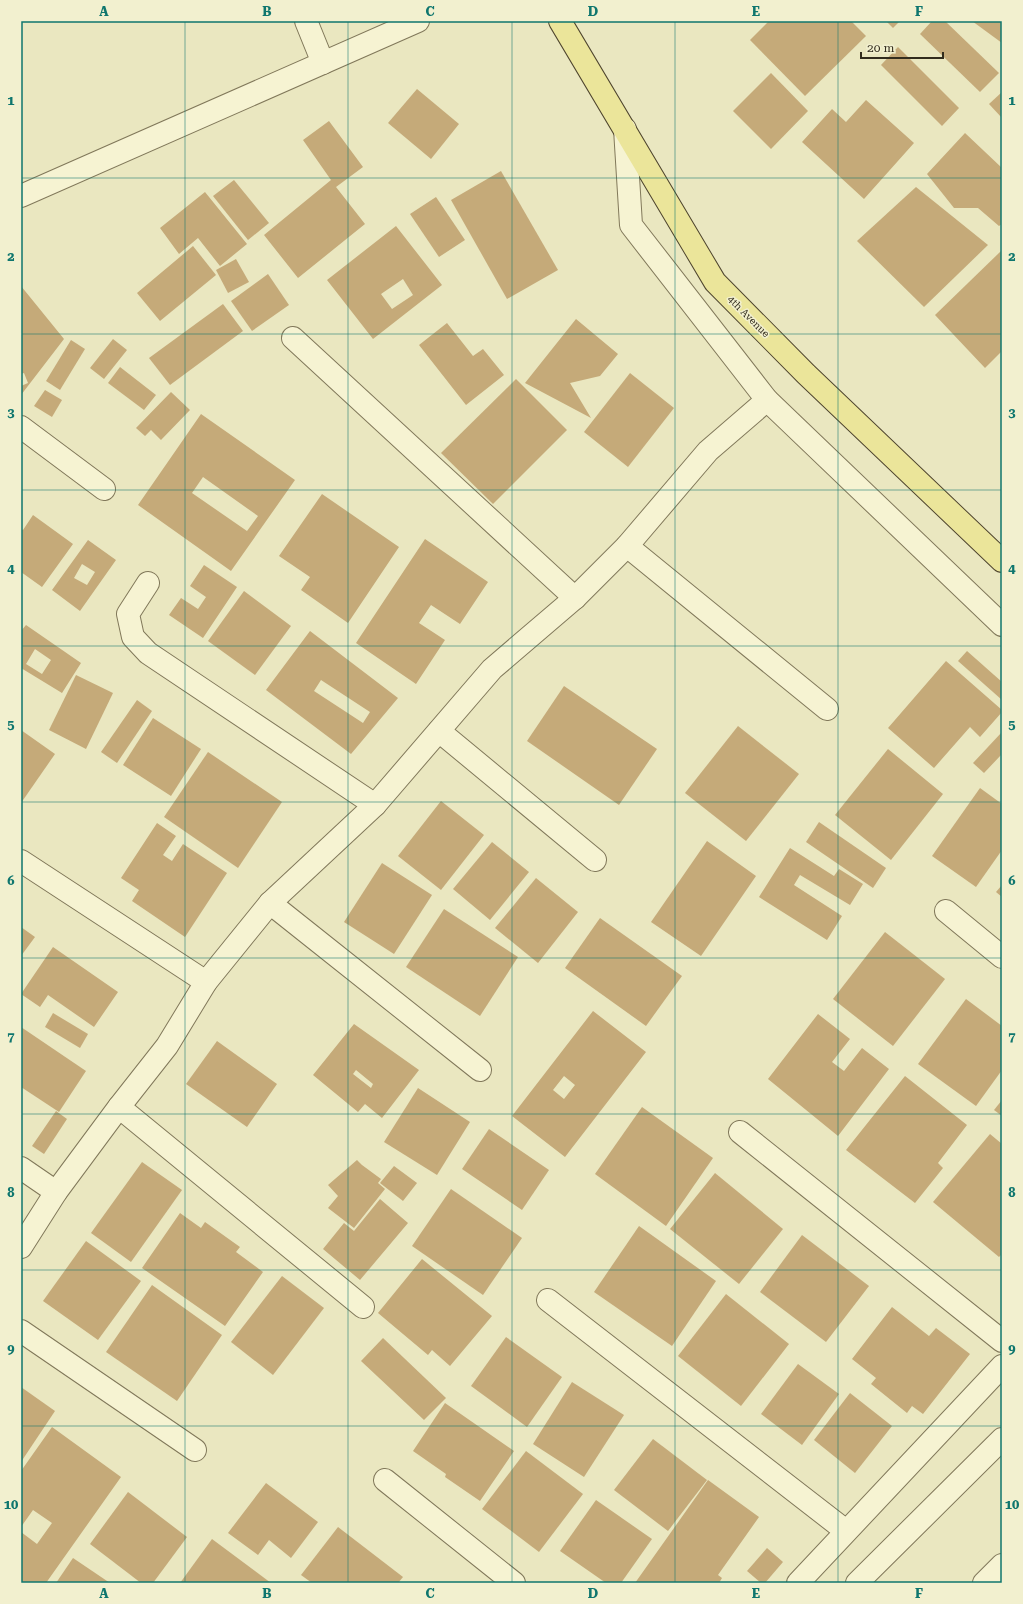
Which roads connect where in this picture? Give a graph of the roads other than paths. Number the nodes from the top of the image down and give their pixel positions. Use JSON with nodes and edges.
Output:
{"nodes":[{"id":1,"x":306,"y":21,"type":"edge"},
{"id":2,"x":418,"y":21,"type":"edge"},
{"id":3,"x":560,"y":21,"type":"edge"},
{"id":4,"x":323,"y":63,"type":"junction"},
{"id":5,"x":625,"y":129,"type":"junction"},
{"id":6,"x":21,"y":196,"type":"edge"},
{"id":7,"x":293,"y":338,"type":"dead end"},
{"id":8,"x":767,"y":400,"type":"junction"},
{"id":9,"x":21,"y":427,"type":"edge"},
{"id":10,"x":104,"y":489,"type":"dead end"},
{"id":11,"x":627,"y":546,"type":"junction"},
{"id":12,"x":1002,"y":561,"type":"edge"},
{"id":13,"x":148,"y":583,"type":"dead end"},
{"id":14,"x":576,"y":598,"type":"junction"},
{"id":15,"x":1002,"y":625,"type":"edge"},
{"id":16,"x":827,"y":709,"type":"dead end"},
{"id":17,"x":439,"y":731,"type":"junction"},
{"id":18,"x":375,"y":805,"type":"junction"},
{"id":19,"x":595,"y":860,"type":"dead end"},
{"id":20,"x":21,"y":861,"type":"edge"},
{"id":21,"x":270,"y":903,"type":"junction"},
{"id":22,"x":946,"y":912,"type":"dead end"},
{"id":23,"x":1002,"y":957,"type":"edge"},
{"id":24,"x":206,"y":982,"type":"junction"},
{"id":25,"x":480,"y":1070,"type":"dead end"},
{"id":26,"x":119,"y":1107,"type":"junction"},
{"id":27,"x":740,"y":1132,"type":"dead end"},
{"id":28,"x":21,"y":1168,"type":"edge"},
{"id":29,"x":56,"y":1192,"type":"junction"},
{"id":30,"x":21,"y":1247,"type":"edge"},
{"id":31,"x":548,"y":1300,"type":"dead end"},
{"id":32,"x":363,"y":1307,"type":"dead end"},
{"id":33,"x":21,"y":1331,"type":"edge"},
{"id":34,"x":1002,"y":1341,"type":"edge"},
{"id":35,"x":1002,"y":1366,"type":"edge"},
{"id":36,"x":1002,"y":1439,"type":"edge"},
{"id":37,"x":195,"y":1450,"type":"dead end"},
{"id":38,"x":385,"y":1480,"type":"dead end"},
{"id":39,"x":846,"y":1531,"type":"junction"},
{"id":40,"x":1002,"y":1565,"type":"edge"},
{"id":41,"x":514,"y":1583,"type":"edge"},
{"id":42,"x":798,"y":1583,"type":"edge"},
{"id":43,"x":857,"y":1583,"type":"edge"},
{"id":44,"x":984,"y":1583,"type":"edge"}],
"edges":[{"from":1,"to":4,"type":"street"},
{"from":2,"to":4,"type":"street"},
{"from":3,"to":5,"type":"main road","name":"4th Avenue"},
{"from":4,"to":6,"type":"street"},
{"from":5,"to":8,"type":"street"},
{"from":5,"to":12,"type":"main road","name":"4th Avenue"},
{"from":7,"to":14,"type":"street"},
{"from":8,"to":11,"type":"street"},
{"from":8,"to":15,"type":"street"},
{"from":9,"to":10,"type":"street"},
{"from":11,"to":14,"type":"street"},
{"from":11,"to":16,"type":"street"},
{"from":13,"to":18,"type":"street"},
{"from":14,"to":17,"type":"street"},
{"from":17,"to":18,"type":"street"},
{"from":17,"to":19,"type":"street"},
{"from":18,"to":21,"type":"street"},
{"from":20,"to":24,"type":"street"},
{"from":21,"to":24,"type":"street"},
{"from":21,"to":25,"type":"street"},
{"from":22,"to":23,"type":"street"},
{"from":24,"to":26,"type":"street"},
{"from":26,"to":29,"type":"street"},
{"from":26,"to":32,"type":"street"},
{"from":27,"to":34,"type":"street"},
{"from":28,"to":29,"type":"street"},
{"from":29,"to":30,"type":"street"},
{"from":31,"to":39,"type":"street"},
{"from":33,"to":37,"type":"street"},
{"from":35,"to":39,"type":"street"},
{"from":36,"to":43,"type":"street"},
{"from":38,"to":41,"type":"street"},
{"from":39,"to":42,"type":"street"},
{"from":40,"to":44,"type":"street"}]}
